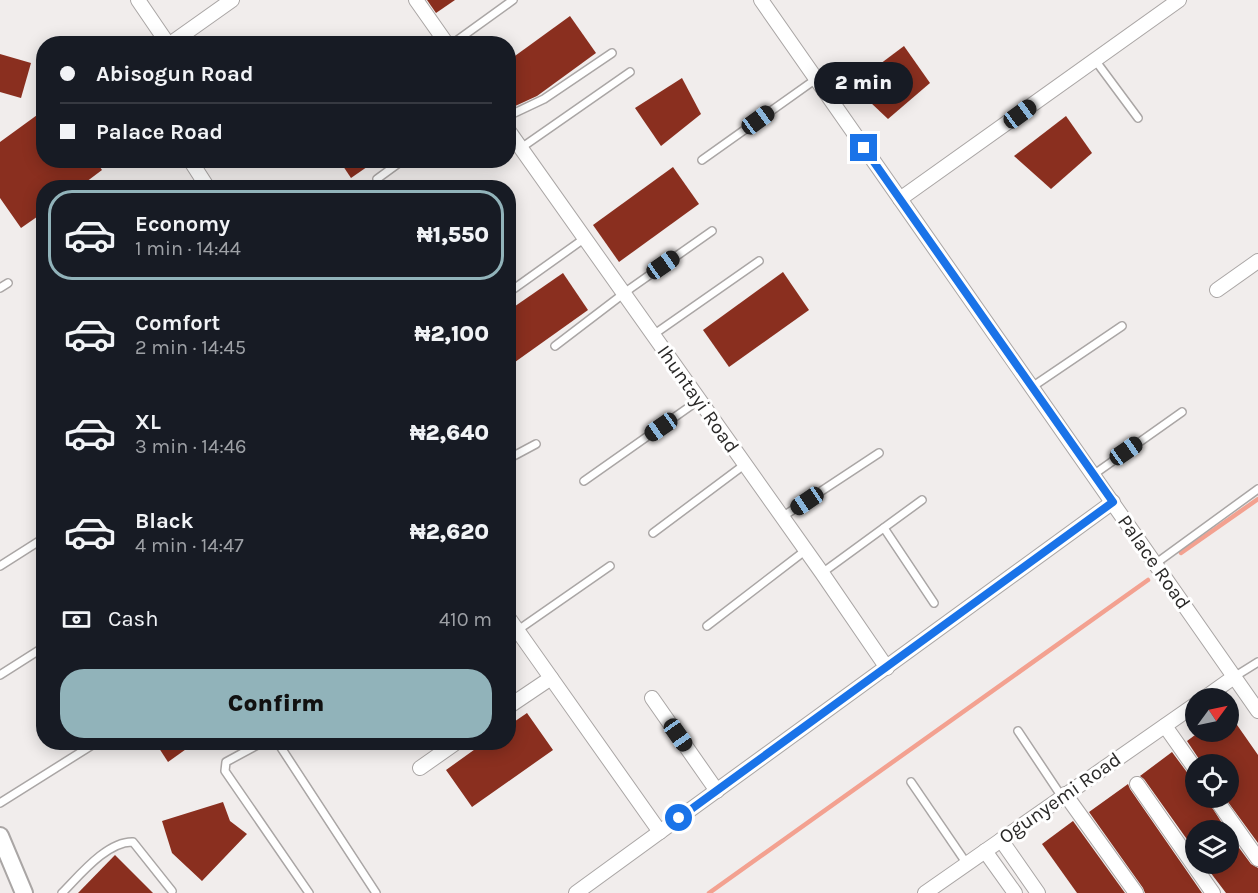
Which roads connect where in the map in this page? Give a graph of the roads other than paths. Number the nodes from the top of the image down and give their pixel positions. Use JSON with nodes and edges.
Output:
{"nodes":[{"id":1,"x":138,"y":0,"type":"edge"},
{"id":2,"x":232,"y":0,"type":"edge"},
{"id":3,"x":416,"y":0,"type":"edge"},
{"id":4,"x":513,"y":0,"type":"edge"},
{"id":5,"x":761,"y":0,"type":"edge"},
{"id":6,"x":1179,"y":0,"type":"edge"},
{"id":7,"x":163,"y":36,"type":"edge"},
{"id":8,"x":180,"y":36,"type":"edge"},
{"id":9,"x":441,"y":36,"type":"edge"},
{"id":10,"x":463,"y":36,"type":"edge"},
{"id":11,"x":612,"y":53,"type":"dead end"},
{"id":12,"x":1095,"y":60,"type":"junction"},
{"id":13,"x":630,"y":72,"type":"dead end"},
{"id":14,"x":816,"y":79,"type":"junction"},
{"id":15,"x":516,"y":112,"type":"edge"},
{"id":16,"x":1138,"y":118,"type":"dead end"},
{"id":17,"x":516,"y":141,"type":"edge"},
{"id":18,"x":521,"y":148,"type":"junction"},
{"id":19,"x":702,"y":160,"type":"dead end"},
{"id":20,"x":392,"y":168,"type":"edge"},
{"id":21,"x":377,"y":179,"type":"dead end"},
{"id":22,"x":900,"y":200,"type":"junction"},
{"id":23,"x":712,"y":231,"type":"dead end"},
{"id":24,"x":585,"y":238,"type":"junction"},
{"id":25,"x":759,"y":261,"type":"dead end"},
{"id":26,"x":1258,"y":261,"type":"edge"},
{"id":27,"x":8,"y":283,"type":"dead end"},
{"id":28,"x":516,"y":287,"type":"edge"},
{"id":29,"x":0,"y":288,"type":"edge"},
{"id":30,"x":1217,"y":290,"type":"dead end"},
{"id":31,"x":624,"y":293,"type":"junction"},
{"id":32,"x":1122,"y":326,"type":"dead end"},
{"id":33,"x":653,"y":335,"type":"junction"},
{"id":34,"x":555,"y":346,"type":"dead end"},
{"id":35,"x":1032,"y":387,"type":"junction"},
{"id":36,"x":699,"y":400,"type":"junction"},
{"id":37,"x":1182,"y":412,"type":"dead end"},
{"id":38,"x":536,"y":444,"type":"dead end"},
{"id":39,"x":879,"y":453,"type":"dead end"},
{"id":40,"x":516,"y":455,"type":"edge"},
{"id":41,"x":744,"y":465,"type":"junction"},
{"id":42,"x":1093,"y":475,"type":"junction"},
{"id":43,"x":584,"y":482,"type":"dead end"},
{"id":44,"x":1258,"y":489,"type":"edge"},
{"id":45,"x":922,"y":500,"type":"dead end"},
{"id":46,"x":1113,"y":502,"type":"junction"},
{"id":47,"x":782,"y":517,"type":"junction"},
{"id":48,"x":884,"y":528,"type":"junction"},
{"id":49,"x":654,"y":533,"type":"dead end"},
{"id":50,"x":36,"y":543,"type":"edge"},
{"id":51,"x":806,"y":550,"type":"junction"},
{"id":52,"x":1155,"y":564,"type":"junction"},
{"id":53,"x":0,"y":566,"type":"edge"},
{"id":54,"x":610,"y":566,"type":"dead end"},
{"id":55,"x":822,"y":573,"type":"junction"},
{"id":56,"x":934,"y":603,"type":"dead end"},
{"id":57,"x":707,"y":626,"type":"dead end"},
{"id":58,"x":516,"y":627,"type":"edge"},
{"id":59,"x":518,"y":630,"type":"junction"},
{"id":60,"x":36,"y":652,"type":"edge"},
{"id":61,"x":1258,"y":662,"type":"edge"},
{"id":62,"x":887,"y":668,"type":"junction"},
{"id":63,"x":0,"y":675,"type":"edge"},
{"id":64,"x":1234,"y":677,"type":"junction"},
{"id":65,"x":551,"y":678,"type":"junction"},
{"id":66,"x":1218,"y":688,"type":"edge"},
{"id":67,"x":652,"y":698,"type":"dead end"},
{"id":68,"x":516,"y":702,"type":"edge"},
{"id":69,"x":1258,"y":711,"type":"edge"},
{"id":70,"x":1185,"y":712,"type":"edge"},
{"id":71,"x":1165,"y":726,"type":"junction"},
{"id":72,"x":1018,"y":731,"type":"dead end"},
{"id":73,"x":84,"y":750,"type":"edge"},
{"id":74,"x":248,"y":750,"type":"edge"},
{"id":75,"x":280,"y":750,"type":"edge"},
{"id":76,"x":446,"y":750,"type":"edge"},
{"id":77,"x":1185,"y":754,"type":"edge"},
{"id":78,"x":420,"y":768,"type":"dead end"},
{"id":79,"x":911,"y":782,"type":"dead end"},
{"id":80,"x":1137,"y":784,"type":"dead end"},
{"id":81,"x":717,"y":791,"type":"junction"},
{"id":82,"x":1064,"y":795,"type":"junction"},
{"id":83,"x":0,"y":803,"type":"edge"},
{"id":84,"x":1222,"y":808,"type":"edge"},
{"id":85,"x":660,"y":832,"type":"junction"},
{"id":86,"x":0,"y":836,"type":"edge"},
{"id":87,"x":1001,"y":840,"type":"junction"},
{"id":88,"x":985,"y":851,"type":"junction"},
{"id":89,"x":1258,"y":859,"type":"edge"},
{"id":90,"x":967,"y":864,"type":"junction"},
{"id":91,"x":172,"y":891,"type":"dead end"},
{"id":92,"x":24,"y":893,"type":"edge"},
{"id":93,"x":62,"y":893,"type":"edge"},
{"id":94,"x":309,"y":893,"type":"edge"},
{"id":95,"x":376,"y":893,"type":"edge"},
{"id":96,"x":576,"y":893,"type":"edge"},
{"id":97,"x":925,"y":893,"type":"edge"},
{"id":98,"x":1015,"y":893,"type":"edge"},
{"id":99,"x":1038,"y":893,"type":"edge"},
{"id":100,"x":1136,"y":893,"type":"edge"},
{"id":101,"x":1213,"y":893,"type":"edge"}],
"edges":[{"from":1,"to":7,"type":"street"},
{"from":2,"to":8,"type":"street"},
{"from":3,"to":9,"type":"street"},
{"from":4,"to":10,"type":"lane"},
{"from":5,"to":14,"type":"street","name":"Palace Road"},
{"from":6,"to":12,"type":"street"},
{"from":11,"to":15,"type":"lane"},
{"from":12,"to":16,"type":"lane"},
{"from":12,"to":22,"type":"street"},
{"from":13,"to":18,"type":"lane"},
{"from":14,"to":19,"type":"lane"},
{"from":14,"to":22,"type":"street","name":"Palace Road"},
{"from":17,"to":18,"type":"street","name":"Ihuntayi Road"},
{"from":18,"to":24,"type":"street","name":"Ihuntayi Road"},
{"from":20,"to":21,"type":"lane"},
{"from":22,"to":35,"type":"street","name":"Palace Road"},
{"from":23,"to":31,"type":"lane"},
{"from":24,"to":28,"type":"lane"},
{"from":24,"to":31,"type":"street","name":"Ihuntayi Road"},
{"from":25,"to":33,"type":"lane"},
{"from":26,"to":30,"type":"street"},
{"from":27,"to":29,"type":"lane"},
{"from":31,"to":33,"type":"street","name":"Ihuntayi Road"},
{"from":31,"to":34,"type":"lane"},
{"from":32,"to":35,"type":"lane"},
{"from":33,"to":36,"type":"street","name":"Ihuntayi Road"},
{"from":35,"to":42,"type":"street","name":"Palace Road"},
{"from":36,"to":41,"type":"street","name":"Ihuntayi Road"},
{"from":36,"to":43,"type":"lane"},
{"from":37,"to":42,"type":"lane"},
{"from":38,"to":40,"type":"lane"},
{"from":39,"to":47,"type":"lane"},
{"from":41,"to":47,"type":"street","name":"Ihuntayi Road"},
{"from":41,"to":49,"type":"lane"},
{"from":42,"to":46,"type":"street","name":"Palace Road"},
{"from":44,"to":52,"type":"lane"},
{"from":45,"to":48,"type":"lane"},
{"from":46,"to":52,"type":"street","name":"Palace Road"},
{"from":46,"to":62,"type":"street"},
{"from":47,"to":51,"type":"street","name":"Ihuntayi Road"},
{"from":48,"to":55,"type":"lane"},
{"from":48,"to":56,"type":"lane"},
{"from":50,"to":53,"type":"lane"},
{"from":51,"to":55,"type":"street","name":"Ihuntayi Road"},
{"from":51,"to":57,"type":"lane"},
{"from":52,"to":64,"type":"street","name":"Palace Road"},
{"from":54,"to":59,"type":"lane"},
{"from":55,"to":62,"type":"street","name":"Ihuntayi Road"},
{"from":58,"to":59,"type":"street"},
{"from":59,"to":65,"type":"street"},
{"from":60,"to":63,"type":"lane"},
{"from":61,"to":64,"type":"lane"},
{"from":62,"to":81,"type":"street"},
{"from":64,"to":66,"type":"street"},
{"from":64,"to":69,"type":"street","name":"Palace Road"},
{"from":65,"to":68,"type":"street"},
{"from":65,"to":85,"type":"street"},
{"from":67,"to":81,"type":"street"},
{"from":70,"to":71,"type":"street","name":"Ogunyemi Road"},
{"from":71,"to":77,"type":"street"},
{"from":71,"to":82,"type":"street","name":"Ogunyemi Road"},
{"from":72,"to":82,"type":"lane"},
{"from":73,"to":83,"type":"lane"},
{"from":74,"to":94,"type":"lane"},
{"from":75,"to":95,"type":"lane"},
{"from":76,"to":78,"type":"street"},
{"from":79,"to":90,"type":"lane"},
{"from":80,"to":101,"type":"street"},
{"from":81,"to":85,"type":"street"},
{"from":82,"to":87,"type":"street","name":"Ogunyemi Road"},
{"from":82,"to":100,"type":"street"},
{"from":84,"to":89,"type":"street"},
{"from":85,"to":96,"type":"street"},
{"from":86,"to":92,"type":"street"},
{"from":87,"to":88,"type":"street","name":"Ogunyemi Road"},
{"from":87,"to":99,"type":"street"},
{"from":88,"to":90,"type":"street","name":"Ogunyemi Road"},
{"from":88,"to":98,"type":"street"},
{"from":90,"to":97,"type":"street","name":"Ogunyemi Road"},
{"from":91,"to":93,"type":"lane"}]}
